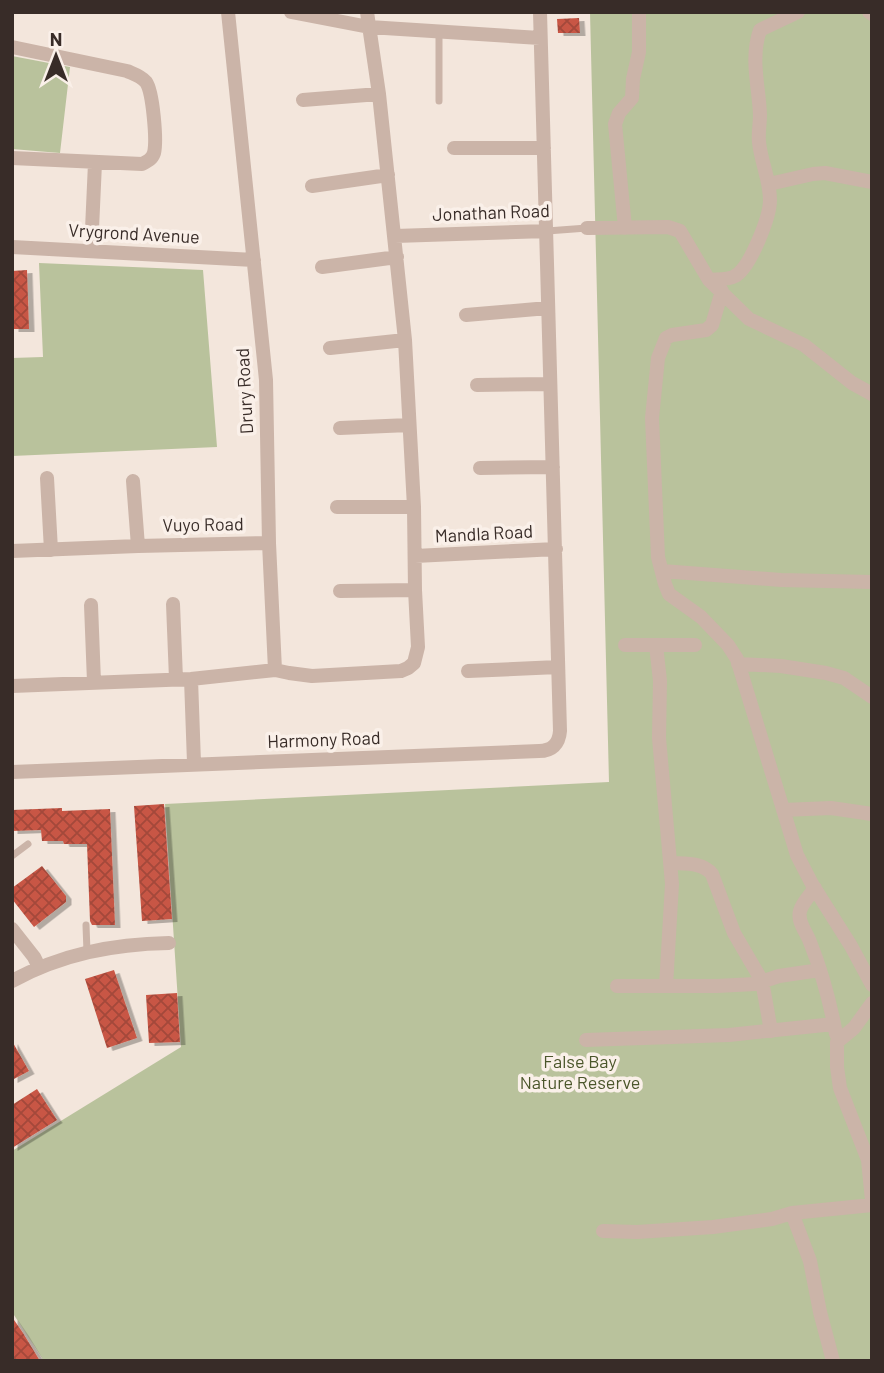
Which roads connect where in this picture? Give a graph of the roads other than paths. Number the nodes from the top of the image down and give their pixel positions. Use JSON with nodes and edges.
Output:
{"nodes":[{"id":1,"x":228,"y":12,"type":"edge"},
{"id":2,"x":291,"y":12,"type":"edge"},
{"id":3,"x":540,"y":12,"type":"edge"},
{"id":4,"x":639,"y":12,"type":"edge"},
{"id":5,"x":798,"y":12,"type":"edge"},
{"id":6,"x":368,"y":20,"type":"edge"},
{"id":7,"x":439,"y":32,"type":"junction"},
{"id":8,"x":540,"y":38,"type":"junction"},
{"id":9,"x":12,"y":47,"type":"edge"},
{"id":10,"x":379,"y":94,"type":"junction"},
{"id":11,"x":303,"y":100,"type":"dead end"},
{"id":12,"x":439,"y":101,"type":"dead end"},
{"id":13,"x":454,"y":148,"type":"dead end"},
{"id":14,"x":544,"y":148,"type":"junction"},
{"id":15,"x":12,"y":158,"type":"edge"},
{"id":16,"x":95,"y":163,"type":"junction"},
{"id":17,"x":388,"y":175,"type":"junction"},
{"id":18,"x":872,"y":182,"type":"edge"},
{"id":19,"x":769,"y":184,"type":"junction"},
{"id":20,"x":312,"y":186,"type":"dead end"},
{"id":21,"x":587,"y":228,"type":"joint"},
{"id":22,"x":625,"y":228,"type":"junction"},
{"id":23,"x":547,"y":231,"type":"junction"},
{"id":24,"x":395,"y":236,"type":"junction"},
{"id":25,"x":12,"y":247,"type":"edge"},
{"id":26,"x":91,"y":251,"type":"junction"},
{"id":27,"x":397,"y":257,"type":"junction"},
{"id":28,"x":254,"y":260,"type":"junction"},
{"id":29,"x":322,"y":267,"type":"dead end"},
{"id":30,"x":709,"y":279,"type":"junction"},
{"id":31,"x":722,"y":291,"type":"junction"},
{"id":32,"x":548,"y":308,"type":"junction"},
{"id":33,"x":466,"y":315,"type":"dead end"},
{"id":34,"x":405,"y":340,"type":"junction"},
{"id":35,"x":330,"y":348,"type":"dead end"},
{"id":36,"x":550,"y":384,"type":"junction"},
{"id":37,"x":477,"y":385,"type":"dead end"},
{"id":38,"x":872,"y":394,"type":"edge"},
{"id":39,"x":410,"y":425,"type":"junction"},
{"id":40,"x":340,"y":428,"type":"dead end"},
{"id":41,"x":553,"y":467,"type":"junction"},
{"id":42,"x":480,"y":468,"type":"dead end"},
{"id":43,"x":47,"y":478,"type":"dead end"},
{"id":44,"x":133,"y":481,"type":"dead end"},
{"id":45,"x":337,"y":507,"type":"dead end"},
{"id":46,"x":414,"y":507,"type":"junction"},
{"id":47,"x":270,"y":543,"type":"junction"},
{"id":48,"x":138,"y":546,"type":"junction"},
{"id":49,"x":556,"y":549,"type":"junction"},
{"id":50,"x":51,"y":550,"type":"junction"},
{"id":51,"x":12,"y":551,"type":"edge"},
{"id":52,"x":415,"y":556,"type":"junction"},
{"id":53,"x":662,"y":571,"type":"junction"},
{"id":54,"x":872,"y":582,"type":"edge"},
{"id":55,"x":415,"y":590,"type":"junction"},
{"id":56,"x":340,"y":591,"type":"dead end"},
{"id":57,"x":173,"y":604,"type":"dead end"},
{"id":58,"x":91,"y":605,"type":"dead end"},
{"id":59,"x":625,"y":645,"type":"dead end"},
{"id":60,"x":656,"y":645,"type":"junction"},
{"id":61,"x":695,"y":645,"type":"dead end"},
{"id":62,"x":738,"y":664,"type":"junction"},
{"id":63,"x":558,"y":667,"type":"junction"},
{"id":64,"x":275,"y":670,"type":"junction"},
{"id":65,"x":468,"y":671,"type":"dead end"},
{"id":66,"x":183,"y":679,"type":"junction"},
{"id":67,"x":94,"y":682,"type":"junction"},
{"id":68,"x":12,"y":686,"type":"edge"},
{"id":69,"x":872,"y":697,"type":"edge"},
{"id":70,"x":194,"y":764,"type":"junction"},
{"id":71,"x":12,"y":772,"type":"edge"},
{"id":72,"x":783,"y":810,"type":"junction"},
{"id":73,"x":872,"y":814,"type":"edge"},
{"id":74,"x":28,"y":844,"type":"dead end"},
{"id":75,"x":12,"y":856,"type":"edge"},
{"id":76,"x":671,"y":863,"type":"junction"},
{"id":77,"x":815,"y":888,"type":"junction"},
{"id":78,"x":86,"y":925,"type":"dead end"},
{"id":79,"x":12,"y":929,"type":"edge"},
{"id":80,"x":169,"y":943,"type":"dead end"},
{"id":81,"x":87,"y":951,"type":"junction"},
{"id":82,"x":39,"y":967,"type":"junction"},
{"id":83,"x":820,"y":970,"type":"junction"},
{"id":84,"x":12,"y":981,"type":"edge"},
{"id":85,"x":762,"y":981,"type":"junction"},
{"id":86,"x":872,"y":985,"type":"edge"},
{"id":87,"x":617,"y":986,"type":"dead end"},
{"id":88,"x":666,"y":986,"type":"junction"},
{"id":89,"x":872,"y":1003,"type":"edge"},
{"id":90,"x":834,"y":1024,"type":"junction"},
{"id":91,"x":771,"y":1031,"type":"junction"},
{"id":92,"x":586,"y":1040,"type":"dead end"},
{"id":93,"x":838,"y":1042,"type":"junction"},
{"id":94,"x":872,"y":1202,"type":"edge"},
{"id":95,"x":792,"y":1213,"type":"junction"},
{"id":96,"x":603,"y":1231,"type":"dead end"},
{"id":97,"x":833,"y":1361,"type":"edge"}],
"edges":[{"from":1,"to":28,"type":"street","name":"Drury Road"},
{"from":2,"to":6,"type":"street"},
{"from":3,"to":8,"type":"street","name":"Harmony Road"},
{"from":4,"to":22,"type":"street"},
{"from":5,"to":19,"type":"street"},
{"from":6,"to":7,"type":"street"},
{"from":6,"to":10,"type":"street"},
{"from":7,"to":8,"type":"street"},
{"from":7,"to":12,"type":"lane"},
{"from":8,"to":14,"type":"street","name":"Harmony Road"},
{"from":9,"to":16,"type":"street"},
{"from":10,"to":11,"type":"street"},
{"from":10,"to":17,"type":"street"},
{"from":13,"to":14,"type":"street"},
{"from":14,"to":23,"type":"street","name":"Harmony Road"},
{"from":15,"to":16,"type":"street"},
{"from":16,"to":26,"type":"street"},
{"from":17,"to":20,"type":"street"},
{"from":17,"to":24,"type":"street"},
{"from":18,"to":19,"type":"street"},
{"from":19,"to":30,"type":"street"},
{"from":21,"to":22,"type":"street"},
{"from":21,"to":23,"type":"lane","name":"Jonathan Road"},
{"from":22,"to":30,"type":"street"},
{"from":23,"to":24,"type":"street","name":"Jonathan Road"},
{"from":23,"to":32,"type":"street","name":"Harmony Road"},
{"from":24,"to":27,"type":"street"},
{"from":25,"to":26,"type":"street","name":"Vrygrond Avenue"},
{"from":26,"to":28,"type":"street","name":"Vrygrond Avenue"},
{"from":27,"to":29,"type":"street"},
{"from":27,"to":34,"type":"street"},
{"from":28,"to":47,"type":"street","name":"Drury Road"},
{"from":30,"to":31,"type":"street"},
{"from":31,"to":38,"type":"street"},
{"from":31,"to":53,"type":"street"},
{"from":32,"to":33,"type":"street"},
{"from":32,"to":36,"type":"street","name":"Harmony Road"},
{"from":34,"to":35,"type":"street"},
{"from":34,"to":39,"type":"street"},
{"from":36,"to":37,"type":"street"},
{"from":36,"to":41,"type":"street","name":"Harmony Road"},
{"from":39,"to":40,"type":"street"},
{"from":39,"to":46,"type":"street"},
{"from":41,"to":42,"type":"street"},
{"from":41,"to":49,"type":"street","name":"Harmony Road"},
{"from":43,"to":50,"type":"street"},
{"from":44,"to":48,"type":"street","name":"Vuyo Road"},
{"from":45,"to":46,"type":"street"},
{"from":46,"to":52,"type":"street"},
{"from":47,"to":48,"type":"street","name":"Vuyo Road"},
{"from":47,"to":64,"type":"street","name":"Drury Road"},
{"from":48,"to":50,"type":"street","name":"Vuyo Road"},
{"from":49,"to":52,"type":"street","name":"Mandla Road"},
{"from":49,"to":63,"type":"street","name":"Harmony Road"},
{"from":50,"to":51,"type":"street","name":"Vuyo Road"},
{"from":52,"to":55,"type":"street"},
{"from":53,"to":54,"type":"street"},
{"from":53,"to":62,"type":"street"},
{"from":55,"to":56,"type":"street"},
{"from":55,"to":64,"type":"street"},
{"from":57,"to":66,"type":"street"},
{"from":58,"to":67,"type":"street"},
{"from":59,"to":60,"type":"street"},
{"from":60,"to":61,"type":"street"},
{"from":60,"to":76,"type":"street"},
{"from":62,"to":69,"type":"street"},
{"from":62,"to":72,"type":"street"},
{"from":63,"to":65,"type":"street"},
{"from":63,"to":70,"type":"street","name":"Harmony Road"},
{"from":64,"to":66,"type":"street"},
{"from":66,"to":67,"type":"street"},
{"from":66,"to":70,"type":"street"},
{"from":67,"to":68,"type":"street"},
{"from":70,"to":71,"type":"street","name":"Harmony Road"},
{"from":72,"to":73,"type":"street"},
{"from":72,"to":77,"type":"street"},
{"from":74,"to":75,"type":"lane"},
{"from":76,"to":85,"type":"street"},
{"from":76,"to":88,"type":"street"},
{"from":77,"to":83,"type":"street"},
{"from":77,"to":86,"type":"street"},
{"from":78,"to":81,"type":"lane"},
{"from":79,"to":82,"type":"street"},
{"from":80,"to":81,"type":"street"},
{"from":81,"to":82,"type":"street"},
{"from":82,"to":84,"type":"street"},
{"from":83,"to":85,"type":"street"},
{"from":83,"to":90,"type":"street"},
{"from":85,"to":88,"type":"street"},
{"from":85,"to":91,"type":"street"},
{"from":87,"to":88,"type":"street"},
{"from":89,"to":93,"type":"street"},
{"from":90,"to":91,"type":"street"},
{"from":90,"to":93,"type":"street"},
{"from":91,"to":92,"type":"street"},
{"from":93,"to":94,"type":"street"},
{"from":94,"to":95,"type":"street"},
{"from":95,"to":96,"type":"street"},
{"from":95,"to":97,"type":"street"}]}
